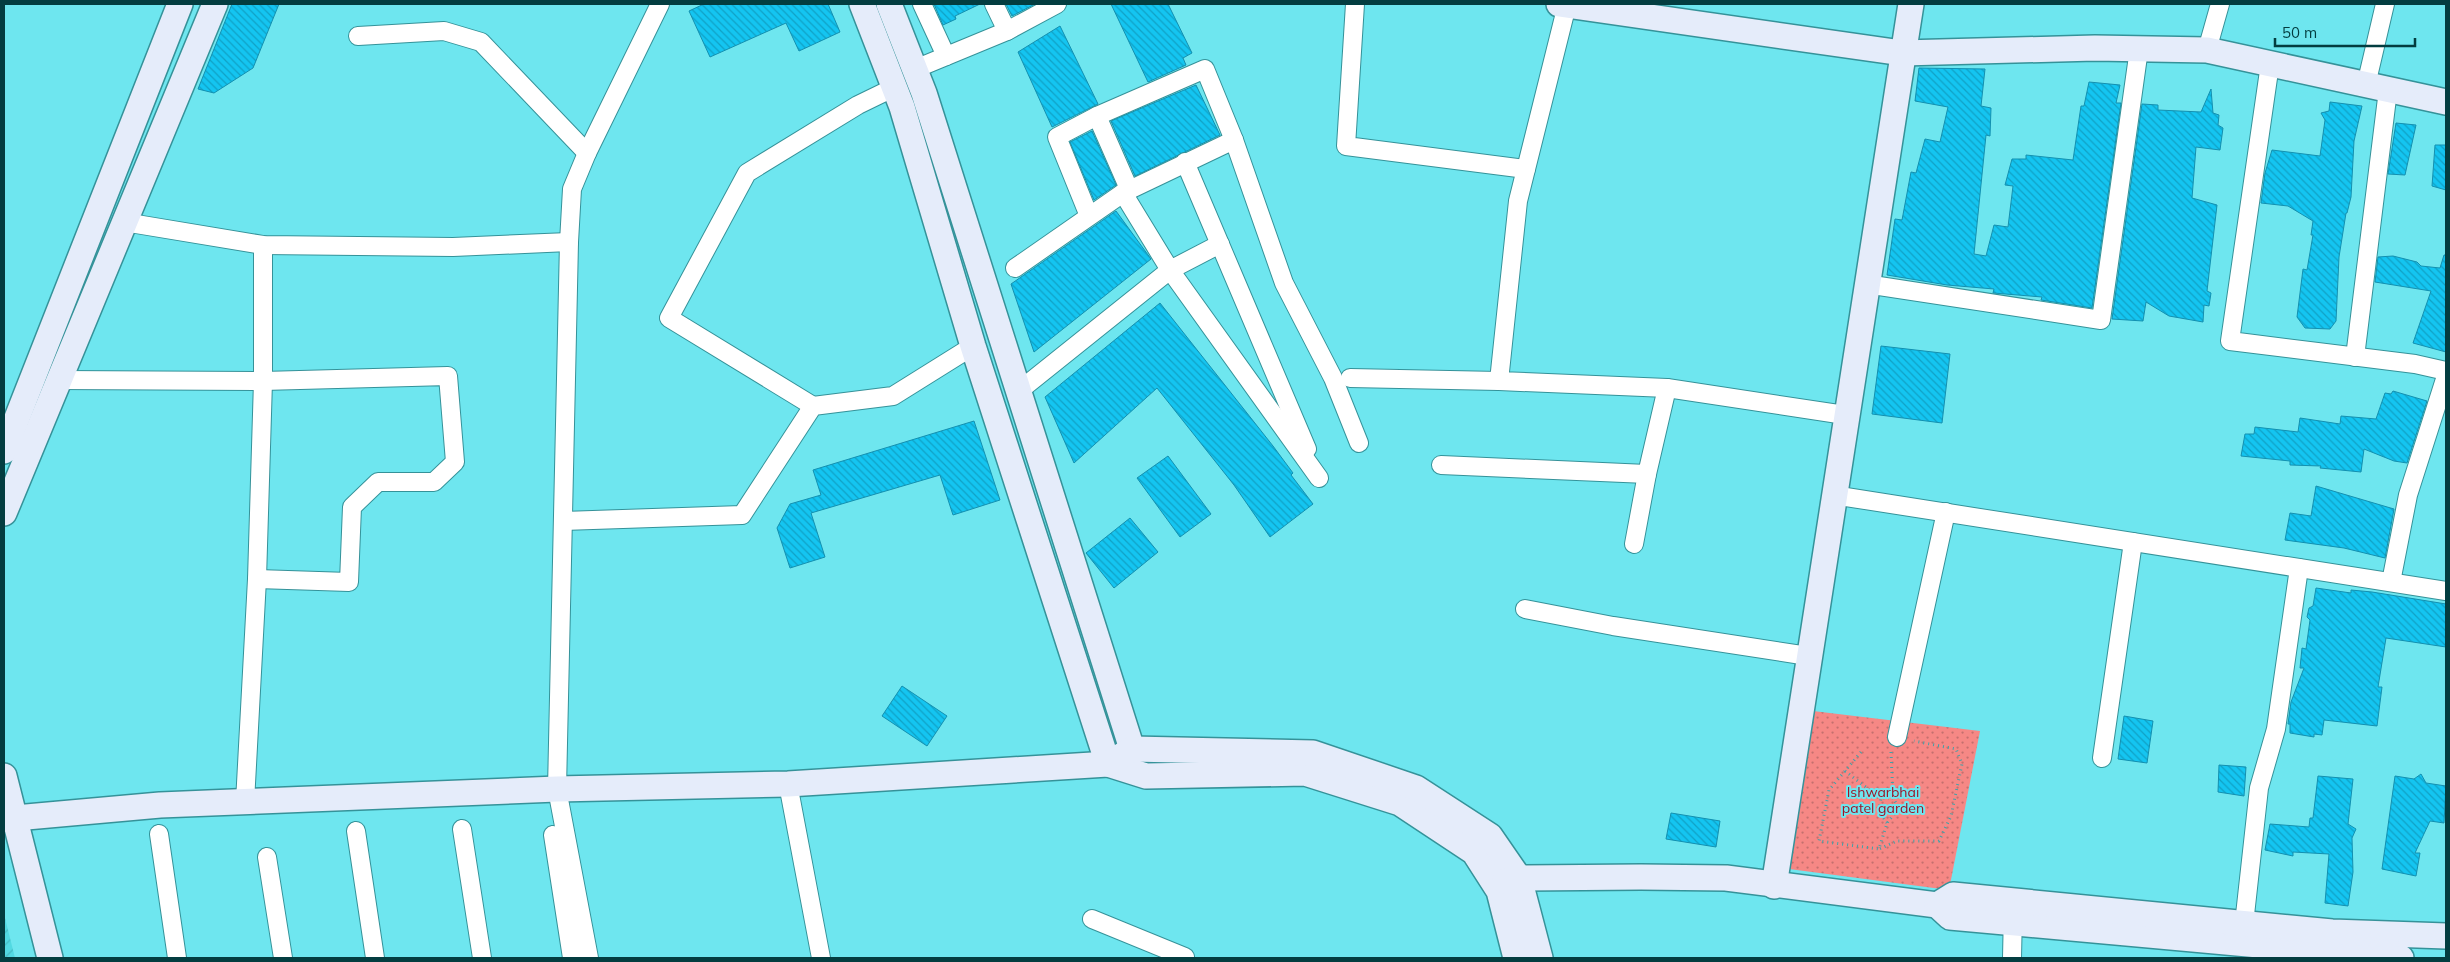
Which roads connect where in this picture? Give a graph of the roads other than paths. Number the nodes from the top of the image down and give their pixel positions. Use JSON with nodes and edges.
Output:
{"nodes":[{"id":1,"x":180,"y":4,"type":"edge"},
{"id":2,"x":215,"y":4,"type":"edge"},
{"id":3,"x":660,"y":4,"type":"edge"},
{"id":4,"x":862,"y":4,"type":"edge"},
{"id":5,"x":889,"y":4,"type":"edge"},
{"id":6,"x":922,"y":4,"type":"edge"},
{"id":7,"x":994,"y":4,"type":"edge"},
{"id":8,"x":1058,"y":4,"type":"edge"},
{"id":9,"x":1355,"y":4,"type":"edge"},
{"id":10,"x":1563,"y":4,"type":"edge"},
{"id":11,"x":1911,"y":4,"type":"edge"},
{"id":12,"x":2220,"y":4,"type":"edge"},
{"id":13,"x":2385,"y":4,"type":"edge"},
{"id":14,"x":1637,"y":9,"type":"edge"},
{"id":15,"x":1007,"y":31,"type":"junction"},
{"id":16,"x":358,"y":36,"type":"dead end"},
{"id":17,"x":2139,"y":49,"type":"junction"},
{"id":18,"x":2207,"y":50,"type":"junction"},
{"id":19,"x":1902,"y":53,"type":"junction"},
{"id":20,"x":946,"y":56,"type":"junction"},
{"id":21,"x":2270,"y":64,"type":"junction"},
{"id":22,"x":915,"y":69,"type":"junction"},
{"id":23,"x":895,"y":87,"type":"junction"},
{"id":24,"x":2377,"y":87,"type":"junction"},
{"id":25,"x":2446,"y":102,"type":"edge"},
{"id":26,"x":1097,"y":116,"type":"junction"},
{"id":27,"x":1234,"y":140,"type":"junction"},
{"id":28,"x":587,"y":153,"type":"junction"},
{"id":29,"x":1185,"y":162,"type":"junction"},
{"id":30,"x":1526,"y":169,"type":"junction"},
{"id":31,"x":1126,"y":191,"type":"junction"},
{"id":32,"x":1090,"y":216,"type":"junction"},
{"id":33,"x":124,"y":222,"type":"junction"},
{"id":34,"x":569,"y":242,"type":"junction"},
{"id":35,"x":1220,"y":244,"type":"junction"},
{"id":36,"x":263,"y":245,"type":"junction"},
{"id":37,"x":1015,"y":268,"type":"dead end"},
{"id":38,"x":1170,"y":270,"type":"junction"},
{"id":39,"x":1866,"y":284,"type":"junction"},
{"id":40,"x":973,"y":346,"type":"junction"},
{"id":41,"x":2355,"y":357,"type":"junction"},
{"id":42,"x":2446,"y":372,"type":"edge"},
{"id":43,"x":2446,"y":376,"type":"edge"},
{"id":44,"x":1350,"y":378,"type":"dead end"},
{"id":45,"x":58,"y":380,"type":"junction"},
{"id":46,"x":263,"y":381,"type":"junction"},
{"id":47,"x":1499,"y":381,"type":"junction"},
{"id":48,"x":1667,"y":388,"type":"junction"},
{"id":49,"x":1018,"y":391,"type":"junction"},
{"id":50,"x":813,"y":406,"type":"junction"},
{"id":51,"x":1845,"y":415,"type":"junction"},
{"id":52,"x":1360,"y":443,"type":"dead end"},
{"id":53,"x":4,"y":451,"type":"edge"},
{"id":54,"x":1441,"y":465,"type":"dead end"},
{"id":55,"x":1647,"y":474,"type":"junction"},
{"id":56,"x":1833,"y":494,"type":"junction"},
{"id":57,"x":1946,"y":512,"type":"junction"},
{"id":58,"x":4,"y":513,"type":"edge"},
{"id":59,"x":563,"y":521,"type":"junction"},
{"id":60,"x":2133,"y":542,"type":"junction"},
{"id":61,"x":1634,"y":544,"type":"dead end"},
{"id":62,"x":2299,"y":568,"type":"junction"},
{"id":63,"x":257,"y":579,"type":"junction"},
{"id":64,"x":2391,"y":582,"type":"junction"},
{"id":65,"x":2446,"y":591,"type":"edge"},
{"id":66,"x":1524,"y":609,"type":"dead end"},
{"id":67,"x":1808,"y":656,"type":"junction"},
{"id":68,"x":1897,"y":737,"type":"road end"},
{"id":69,"x":1132,"y":749,"type":"junction"},
{"id":70,"x":2102,"y":758,"type":"dead end"},
{"id":71,"x":1108,"y":764,"type":"junction"},
{"id":72,"x":4,"y":776,"type":"edge"},
{"id":73,"x":788,"y":784,"type":"junction"},
{"id":74,"x":557,"y":789,"type":"junction"},
{"id":75,"x":245,"y":802,"type":"junction"},
{"id":76,"x":9,"y":818,"type":"edge"},
{"id":77,"x":462,"y":829,"type":"dead end"},
{"id":78,"x":356,"y":831,"type":"dead end"},
{"id":79,"x":159,"y":834,"type":"dead end"},
{"id":80,"x":553,"y":835,"type":"dead end"},
{"id":81,"x":4,"y":848,"type":"edge"},
{"id":82,"x":267,"y":857,"type":"dead end"},
{"id":83,"x":1519,"y":878,"type":"junction"},
{"id":84,"x":1493,"y":883,"type":"junction"},
{"id":85,"x":1774,"y":886,"type":"junction"},
{"id":86,"x":2013,"y":913,"type":"junction"},
{"id":87,"x":1092,"y":919,"type":"dead end"},
{"id":88,"x":2244,"y":924,"type":"junction"},
{"id":89,"x":2446,"y":936,"type":"edge"},
{"id":90,"x":2338,"y":955,"type":"edge"},
{"id":91,"x":32,"y":958,"type":"edge"},
{"id":92,"x":50,"y":958,"type":"edge"},
{"id":93,"x":177,"y":958,"type":"edge"},
{"id":94,"x":284,"y":958,"type":"edge"},
{"id":95,"x":376,"y":958,"type":"edge"},
{"id":96,"x":482,"y":958,"type":"edge"},
{"id":97,"x":572,"y":958,"type":"edge"},
{"id":98,"x":589,"y":958,"type":"edge"},
{"id":99,"x":821,"y":958,"type":"edge"},
{"id":100,"x":1186,"y":958,"type":"edge"},
{"id":101,"x":1516,"y":958,"type":"edge"},
{"id":102,"x":1540,"y":958,"type":"edge"},
{"id":103,"x":2012,"y":958,"type":"edge"},
{"id":104,"x":2401,"y":958,"type":"edge"}],
"edges":[{"from":1,"to":53,"type":"street"},
{"from":2,"to":33,"type":"street"},
{"from":3,"to":28,"type":"street"},
{"from":4,"to":23,"type":"street"},
{"from":5,"to":22,"type":"street"},
{"from":6,"to":20,"type":"street"},
{"from":7,"to":15,"type":"street"},
{"from":8,"to":15,"type":"street"},
{"from":9,"to":30,"type":"street"},
{"from":10,"to":14,"type":"street"},
{"from":10,"to":30,"type":"street"},
{"from":11,"to":19,"type":"street"},
{"from":12,"to":18,"type":"street"},
{"from":13,"to":24,"type":"street"},
{"from":14,"to":19,"type":"street"},
{"from":15,"to":20,"type":"street"},
{"from":16,"to":28,"type":"street"},
{"from":17,"to":18,"type":"street"},
{"from":17,"to":19,"type":"street"},
{"from":17,"to":39,"type":"street"},
{"from":18,"to":21,"type":"street"},
{"from":19,"to":39,"type":"street"},
{"from":20,"to":22,"type":"street"},
{"from":21,"to":24,"type":"street"},
{"from":21,"to":41,"type":"street"},
{"from":22,"to":49,"type":"street"},
{"from":23,"to":40,"type":"street"},
{"from":23,"to":50,"type":"street"},
{"from":24,"to":25,"type":"street"},
{"from":24,"to":41,"type":"street"},
{"from":26,"to":27,"type":"street"},
{"from":26,"to":31,"type":"street"},
{"from":26,"to":32,"type":"street"},
{"from":27,"to":29,"type":"street"},
{"from":27,"to":52,"type":"street"},
{"from":28,"to":34,"type":"street"},
{"from":29,"to":31,"type":"street"},
{"from":29,"to":35,"type":"street"},
{"from":30,"to":47,"type":"street"},
{"from":31,"to":32,"type":"street"},
{"from":31,"to":38,"type":"street"},
{"from":32,"to":37,"type":"street"},
{"from":33,"to":36,"type":"street"},
{"from":33,"to":45,"type":"street"},
{"from":34,"to":36,"type":"street"},
{"from":34,"to":59,"type":"street"},
{"from":35,"to":38,"type":"street"},
{"from":35,"to":38,"type":"street"},
{"from":36,"to":46,"type":"street"},
{"from":38,"to":49,"type":"street"},
{"from":39,"to":51,"type":"street"},
{"from":40,"to":50,"type":"street"},
{"from":40,"to":71,"type":"street"},
{"from":41,"to":42,"type":"street"},
{"from":43,"to":64,"type":"street"},
{"from":44,"to":47,"type":"street"},
{"from":45,"to":46,"type":"street"},
{"from":45,"to":58,"type":"street"},
{"from":46,"to":63,"type":"street"},
{"from":46,"to":63,"type":"street"},
{"from":47,"to":48,"type":"street"},
{"from":48,"to":51,"type":"street"},
{"from":48,"to":55,"type":"street"},
{"from":49,"to":69,"type":"street"},
{"from":50,"to":59,"type":"street"},
{"from":51,"to":56,"type":"street"},
{"from":54,"to":55,"type":"street"},
{"from":55,"to":61,"type":"street"},
{"from":56,"to":57,"type":"street"},
{"from":56,"to":67,"type":"street"},
{"from":57,"to":60,"type":"street"},
{"from":57,"to":68,"type":"street"},
{"from":59,"to":74,"type":"street"},
{"from":60,"to":62,"type":"street"},
{"from":60,"to":70,"type":"street"},
{"from":62,"to":64,"type":"street"},
{"from":62,"to":88,"type":"street"},
{"from":63,"to":75,"type":"street"},
{"from":64,"to":65,"type":"street"},
{"from":66,"to":67,"type":"street"},
{"from":67,"to":85,"type":"street"},
{"from":69,"to":71,"type":"street"},
{"from":69,"to":83,"type":"street"},
{"from":71,"to":73,"type":"street"},
{"from":71,"to":84,"type":"street"},
{"from":72,"to":76,"type":"street"},
{"from":73,"to":74,"type":"street"},
{"from":73,"to":99,"type":"street"},
{"from":74,"to":75,"type":"street"},
{"from":74,"to":98,"type":"street"},
{"from":75,"to":76,"type":"street"},
{"from":76,"to":92,"type":"street"},
{"from":77,"to":96,"type":"street"},
{"from":78,"to":95,"type":"street"},
{"from":79,"to":93,"type":"street"},
{"from":80,"to":97,"type":"street"},
{"from":81,"to":91,"type":"street"},
{"from":82,"to":94,"type":"street"},
{"from":83,"to":84,"type":"street"},
{"from":83,"to":85,"type":"street"},
{"from":83,"to":102,"type":"street"},
{"from":84,"to":101,"type":"street"},
{"from":85,"to":86,"type":"street"},
{"from":86,"to":88,"type":"street"},
{"from":86,"to":90,"type":"street"},
{"from":86,"to":103,"type":"street"},
{"from":87,"to":100,"type":"street"},
{"from":88,"to":89,"type":"street"},
{"from":90,"to":104,"type":"street"}]}
